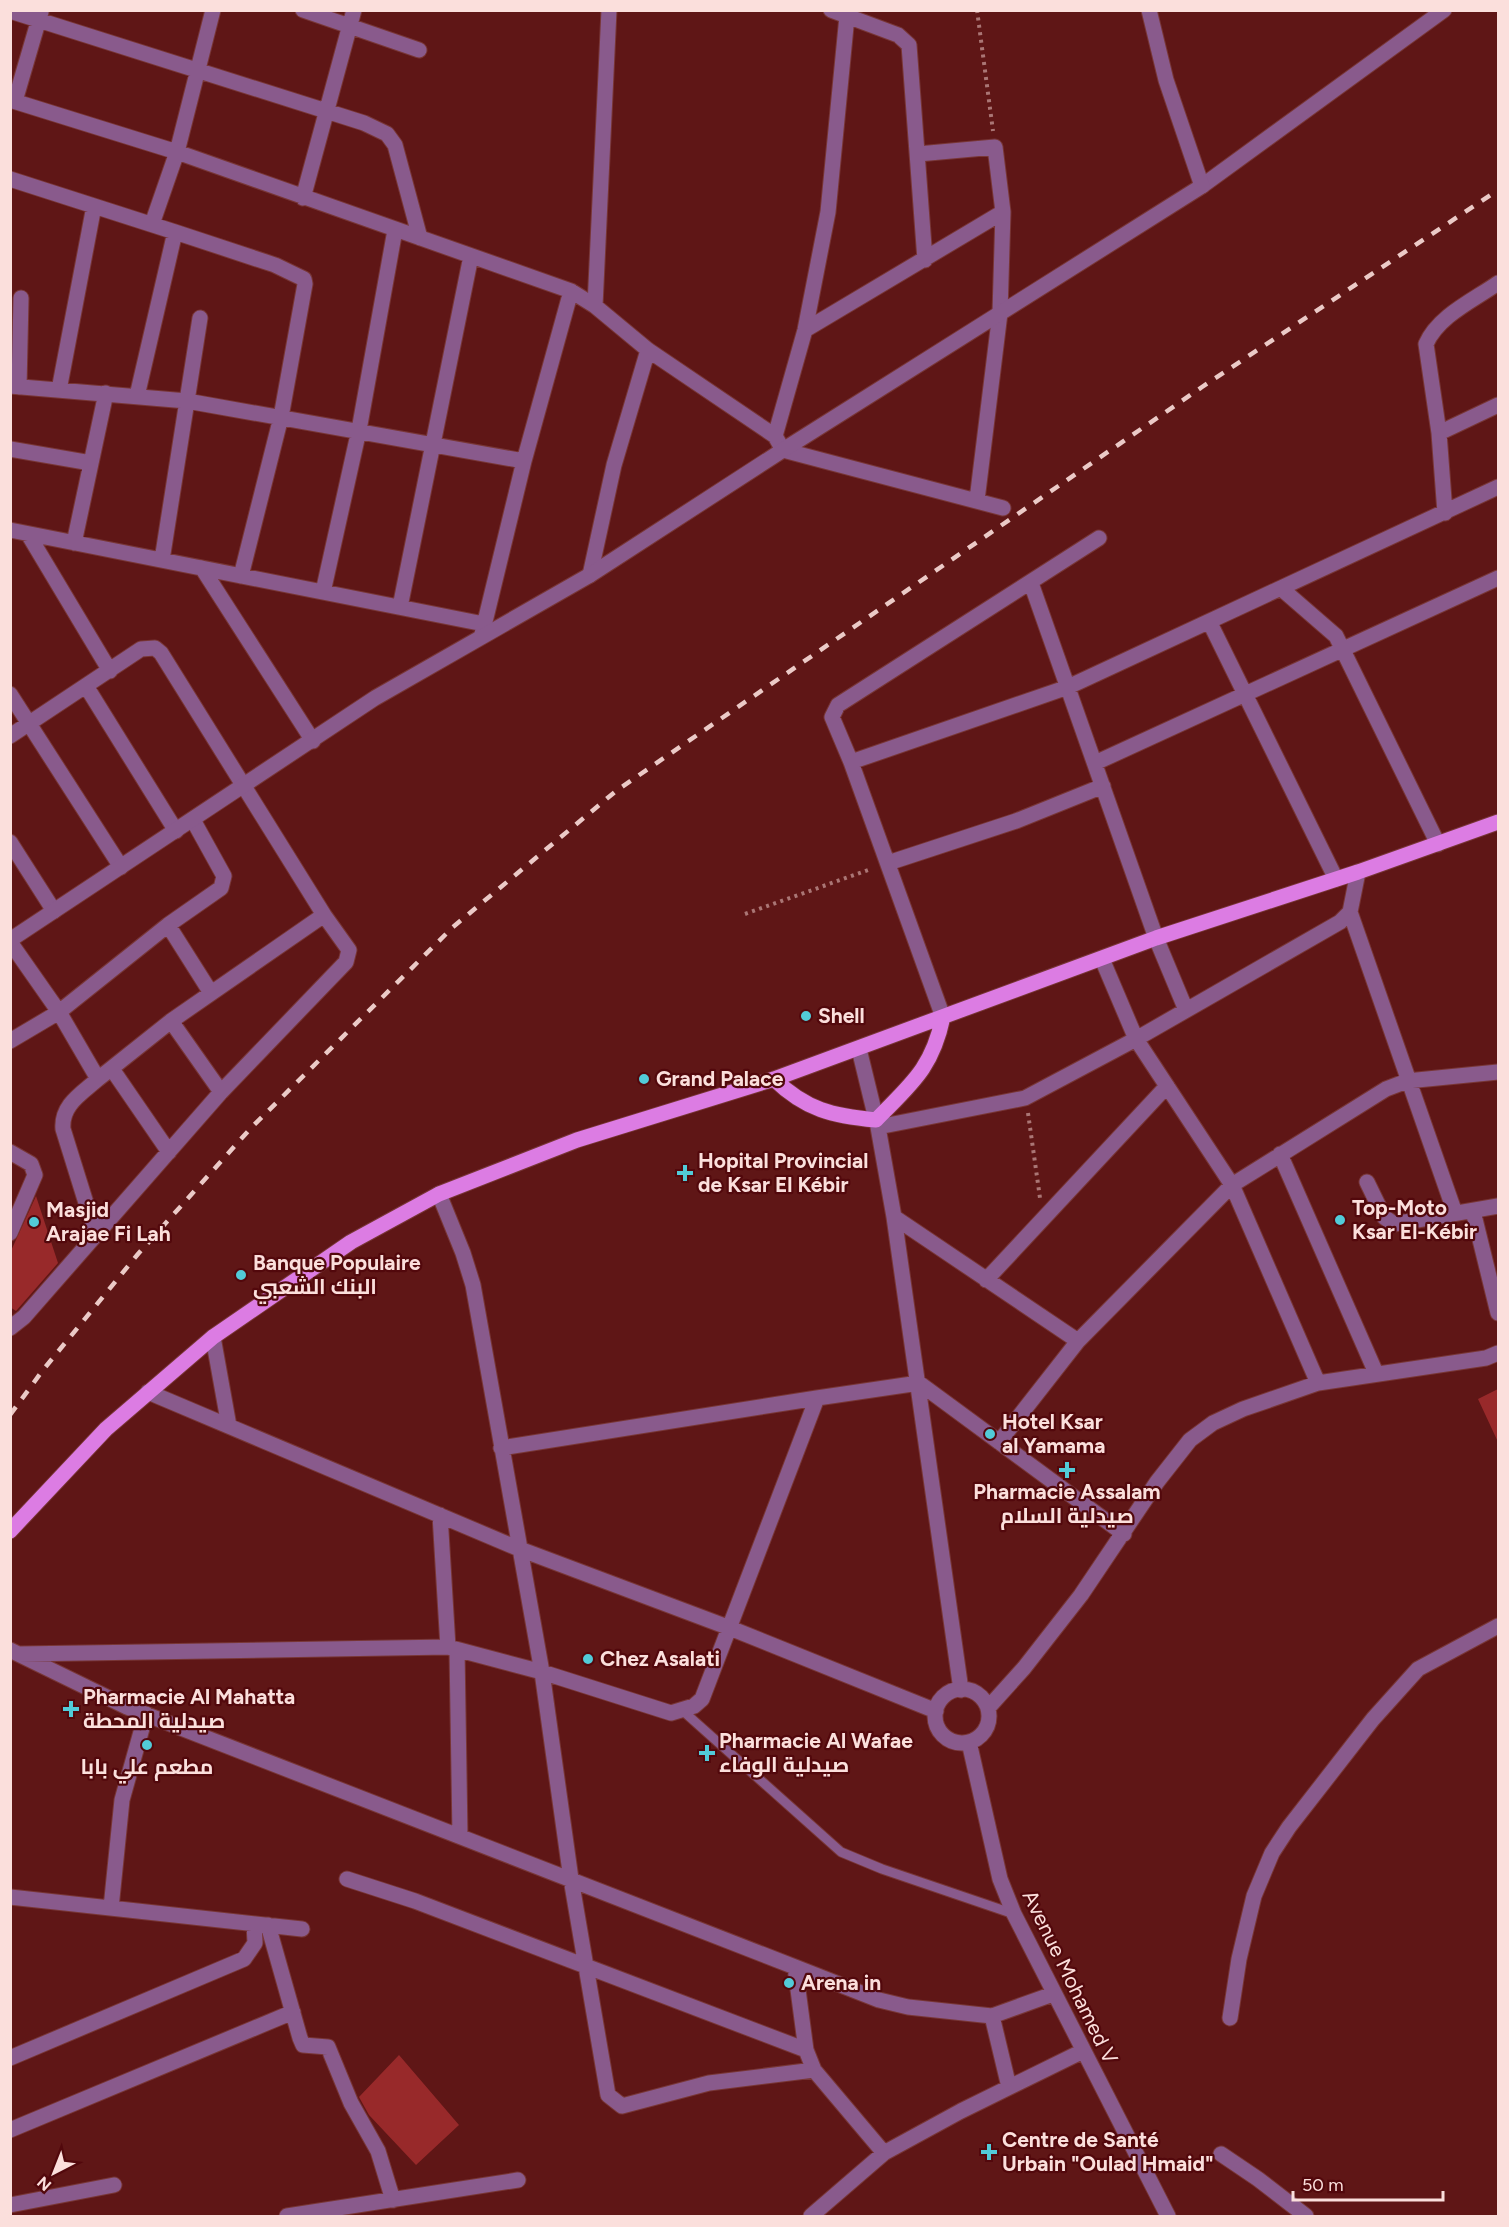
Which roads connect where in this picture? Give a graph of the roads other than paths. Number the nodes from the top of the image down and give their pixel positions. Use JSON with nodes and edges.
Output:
{"nodes":[{"id":1,"x":213,"y":10,"type":"edge"},
{"id":2,"x":303,"y":10,"type":"edge"},
{"id":3,"x":354,"y":10,"type":"edge"},
{"id":4,"x":609,"y":10,"type":"edge"},
{"id":5,"x":831,"y":10,"type":"edge"},
{"id":6,"x":1149,"y":10,"type":"edge"},
{"id":7,"x":1444,"y":10,"type":"edge"},
{"id":8,"x":10,"y":11,"type":"edge"},
{"id":9,"x":40,"y":15,"type":"edge"},
{"id":10,"x":847,"y":16,"type":"junction"},
{"id":11,"x":350,"y":26,"type":"junction"},
{"id":12,"x":419,"y":50,"type":"dead end"},
{"id":13,"x":199,"y":72,"type":"junction"},
{"id":14,"x":13,"y":101,"type":"edge"},
{"id":15,"x":328,"y":112,"type":"junction"},
{"id":16,"x":177,"y":152,"type":"junction"},
{"id":17,"x":918,"y":154,"type":"junction"},
{"id":18,"x":10,"y":179,"type":"edge"},
{"id":19,"x":1202,"y":186,"type":"junction"},
{"id":20,"x":303,"y":198,"type":"junction"},
{"id":21,"x":94,"y":206,"type":"junction"},
{"id":22,"x":1003,"y":212,"type":"junction"},
{"id":23,"x":152,"y":224,"type":"junction"},
{"id":24,"x":396,"y":230,"type":"junction"},
{"id":25,"x":175,"y":232,"type":"junction"},
{"id":26,"x":420,"y":238,"type":"junction"},
{"id":27,"x":471,"y":256,"type":"junction"},
{"id":28,"x":925,"y":261,"type":"junction"},
{"id":29,"x":1498,"y":284,"type":"edge"},
{"id":30,"x":571,"y":291,"type":"junction"},
{"id":31,"x":21,"y":298,"type":"dead end"},
{"id":32,"x":596,"y":306,"type":"junction"},
{"id":33,"x":1000,"y":312,"type":"junction"},
{"id":34,"x":200,"y":318,"type":"dead end"},
{"id":35,"x":805,"y":330,"type":"junction"},
{"id":36,"x":648,"y":351,"type":"junction"},
{"id":37,"x":15,"y":387,"type":"edge"},
{"id":38,"x":59,"y":390,"type":"junction"},
{"id":39,"x":106,"y":393,"type":"junction"},
{"id":40,"x":137,"y":396,"type":"junction"},
{"id":41,"x":187,"y":401,"type":"junction"},
{"id":42,"x":1498,"y":405,"type":"edge"},
{"id":43,"x":281,"y":417,"type":"junction"},
{"id":44,"x":359,"y":430,"type":"junction"},
{"id":45,"x":1439,"y":433,"type":"junction"},
{"id":46,"x":775,"y":436,"type":"junction"},
{"id":47,"x":434,"y":444,"type":"junction"},
{"id":48,"x":10,"y":449,"type":"edge"},
{"id":49,"x":783,"y":450,"type":"junction"},
{"id":50,"x":524,"y":461,"type":"junction"},
{"id":51,"x":91,"y":463,"type":"junction"},
{"id":52,"x":1498,"y":488,"type":"edge"},
{"id":53,"x":977,"y":500,"type":"junction"},
{"id":54,"x":1003,"y":508,"type":"dead end"},
{"id":55,"x":1445,"y":513,"type":"junction"},
{"id":56,"x":10,"y":530,"type":"edge"},
{"id":57,"x":28,"y":534,"type":"junction"},
{"id":58,"x":1098,"y":538,"type":"dead end"},
{"id":59,"x":74,"y":543,"type":"junction"},
{"id":60,"x":162,"y":560,"type":"junction"},
{"id":61,"x":202,"y":568,"type":"junction"},
{"id":62,"x":591,"y":575,"type":"junction"},
{"id":63,"x":241,"y":576,"type":"junction"},
{"id":64,"x":1498,"y":578,"type":"edge"},
{"id":65,"x":1031,"y":582,"type":"junction"},
{"id":66,"x":1283,"y":590,"type":"junction"},
{"id":67,"x":323,"y":592,"type":"junction"},
{"id":68,"x":400,"y":607,"type":"junction"},
{"id":69,"x":1210,"y":623,"type":"junction"},
{"id":70,"x":483,"y":630,"type":"junction"},
{"id":71,"x":1343,"y":648,"type":"junction"},
{"id":72,"x":110,"y":670,"type":"junction"},
{"id":73,"x":86,"y":686,"type":"junction"},
{"id":74,"x":1068,"y":687,"type":"junction"},
{"id":75,"x":10,"y":693,"type":"edge"},
{"id":76,"x":1245,"y":694,"type":"junction"},
{"id":77,"x":29,"y":724,"type":"junction"},
{"id":78,"x":10,"y":736,"type":"edge"},
{"id":79,"x":313,"y":741,"type":"junction"},
{"id":80,"x":851,"y":762,"type":"junction"},
{"id":81,"x":1095,"y":763,"type":"junction"},
{"id":82,"x":245,"y":786,"type":"junction"},
{"id":83,"x":1103,"y":786,"type":"junction"},
{"id":84,"x":193,"y":820,"type":"junction"},
{"id":85,"x":1498,"y":822,"type":"edge"},
{"id":86,"x":176,"y":831,"type":"junction"},
{"id":87,"x":10,"y":842,"type":"edge"},
{"id":88,"x":1438,"y":844,"type":"junction"},
{"id":89,"x":888,"y":863,"type":"junction"},
{"id":90,"x":121,"y":867,"type":"junction"},
{"id":91,"x":1358,"y":872,"type":"junction"},
{"id":92,"x":1336,"y":879,"type":"junction"},
{"id":93,"x":54,"y":911,"type":"junction"},
{"id":94,"x":1350,"y":912,"type":"junction"},
{"id":95,"x":324,"y":915,"type":"junction"},
{"id":96,"x":168,"y":925,"type":"junction"},
{"id":97,"x":1156,"y":938,"type":"junction"},
{"id":98,"x":10,"y":941,"type":"edge"},
{"id":99,"x":1102,"y":959,"type":"junction"},
{"id":100,"x":211,"y":993,"type":"junction"},
{"id":101,"x":1186,"y":1010,"type":"junction"},
{"id":102,"x":59,"y":1012,"type":"junction"},
{"id":103,"x":943,"y":1017,"type":"junction"},
{"id":104,"x":171,"y":1021,"type":"junction"},
{"id":105,"x":1136,"y":1039,"type":"junction"},
{"id":106,"x":10,"y":1041,"type":"edge"},
{"id":107,"x":859,"y":1049,"type":"junction"},
{"id":108,"x":111,"y":1069,"type":"junction"},
{"id":109,"x":1498,"y":1072,"type":"edge"},
{"id":110,"x":98,"y":1079,"type":"junction"},
{"id":111,"x":774,"y":1079,"type":"junction"},
{"id":112,"x":1407,"y":1082,"type":"junction"},
{"id":113,"x":1167,"y":1086,"type":"junction"},
{"id":114,"x":221,"y":1092,"type":"junction"},
{"id":115,"x":877,"y":1123,"type":"junction"},
{"id":116,"x":10,"y":1152,"type":"edge"},
{"id":117,"x":169,"y":1152,"type":"junction"},
{"id":118,"x":1280,"y":1154,"type":"junction"},
{"id":119,"x":1367,"y":1182,"type":"dead end"},
{"id":120,"x":1232,"y":1185,"type":"junction"},
{"id":121,"x":439,"y":1194,"type":"junction"},
{"id":122,"x":1498,"y":1206,"type":"edge"},
{"id":123,"x":1473,"y":1211,"type":"junction"},
{"id":124,"x":1455,"y":1213,"type":"junction"},
{"id":125,"x":894,"y":1217,"type":"junction"},
{"id":126,"x":10,"y":1233,"type":"edge"},
{"id":127,"x":96,"y":1235,"type":"junction"},
{"id":128,"x":986,"y":1280,"type":"junction"},
{"id":129,"x":1498,"y":1313,"type":"edge"},
{"id":130,"x":10,"y":1328,"type":"edge"},
{"id":131,"x":213,"y":1337,"type":"junction"},
{"id":132,"x":1078,"y":1341,"type":"junction"},
{"id":133,"x":1498,"y":1353,"type":"edge"},
{"id":134,"x":1377,"y":1372,"type":"junction"},
{"id":135,"x":919,"y":1383,"type":"junction"},
{"id":136,"x":1318,"y":1383,"type":"junction"},
{"id":137,"x":148,"y":1392,"type":"junction"},
{"id":138,"x":818,"y":1398,"type":"junction"},
{"id":139,"x":230,"y":1426,"type":"junction"},
{"id":140,"x":999,"y":1442,"type":"junction"},
{"id":141,"x":501,"y":1448,"type":"junction"},
{"id":142,"x":440,"y":1515,"type":"junction"},
{"id":143,"x":10,"y":1531,"type":"edge"},
{"id":144,"x":1124,"y":1534,"type":"junction"},
{"id":145,"x":518,"y":1548,"type":"junction"},
{"id":146,"x":1498,"y":1626,"type":"edge"},
{"id":147,"x":730,"y":1628,"type":"junction"},
{"id":148,"x":453,"y":1649,"type":"junction"},
{"id":149,"x":13,"y":1652,"type":"edge"},
{"id":150,"x":542,"y":1672,"type":"junction"},
{"id":151,"x":961,"y":1689,"type":"junction"},
{"id":152,"x":988,"y":1708,"type":"junction"},
{"id":153,"x":683,"y":1711,"type":"junction"},
{"id":154,"x":936,"y":1711,"type":"junction"},
{"id":155,"x":146,"y":1714,"type":"junction"},
{"id":156,"x":969,"y":1742,"type":"junction"},
{"id":157,"x":460,"y":1836,"type":"junction"},
{"id":158,"x":347,"y":1879,"type":"dead end"},
{"id":159,"x":571,"y":1879,"type":"junction"},
{"id":160,"x":10,"y":1897,"type":"edge"},
{"id":161,"x":111,"y":1908,"type":"junction"},
{"id":162,"x":1014,"y":1914,"type":"junction"},
{"id":163,"x":261,"y":1924,"type":"junction"},
{"id":164,"x":302,"y":1929,"type":"dead end"},
{"id":165,"x":586,"y":1966,"type":"junction"},
{"id":166,"x":795,"y":1967,"type":"junction"},
{"id":167,"x":1053,"y":1994,"type":"junction"},
{"id":168,"x":293,"y":2012,"type":"junction"},
{"id":169,"x":992,"y":2016,"type":"junction"},
{"id":170,"x":1230,"y":2018,"type":"dead end"},
{"id":171,"x":806,"y":2050,"type":"junction"},
{"id":172,"x":1083,"y":2051,"type":"junction"},
{"id":173,"x":10,"y":2058,"type":"edge"},
{"id":174,"x":814,"y":2070,"type":"junction"},
{"id":175,"x":1010,"y":2087,"type":"junction"},
{"id":176,"x":10,"y":2130,"type":"edge"},
{"id":177,"x":884,"y":2153,"type":"junction"},
{"id":178,"x":1221,"y":2154,"type":"dead end"},
{"id":179,"x":518,"y":2180,"type":"dead end"},
{"id":180,"x":114,"y":2185,"type":"dead end"},
{"id":181,"x":393,"y":2200,"type":"junction"},
{"id":182,"x":10,"y":2205,"type":"edge"},
{"id":183,"x":287,"y":2217,"type":"edge"},
{"id":184,"x":811,"y":2217,"type":"edge"},
{"id":185,"x":1168,"y":2217,"type":"edge"},
{"id":186,"x":1306,"y":2217,"type":"edge"}],
"edges":[{"from":1,"to":13,"type":"street"},
{"from":2,"to":11,"type":"street"},
{"from":3,"to":11,"type":"street"},
{"from":4,"to":32,"type":"street"},
{"from":5,"to":10,"type":"street"},
{"from":6,"to":19,"type":"street"},
{"from":7,"to":19,"type":"street"},
{"from":8,"to":9,"type":"street"},
{"from":9,"to":13,"type":"street"},
{"from":9,"to":14,"type":"street"},
{"from":10,"to":17,"type":"street"},
{"from":10,"to":35,"type":"street"},
{"from":11,"to":12,"type":"street"},
{"from":11,"to":15,"type":"street"},
{"from":13,"to":15,"type":"street"},
{"from":13,"to":16,"type":"street"},
{"from":14,"to":16,"type":"street"},
{"from":15,"to":20,"type":"street"},
{"from":15,"to":26,"type":"street"},
{"from":16,"to":20,"type":"street"},
{"from":16,"to":23,"type":"street"},
{"from":17,"to":22,"type":"street"},
{"from":17,"to":28,"type":"street"},
{"from":18,"to":21,"type":"street"},
{"from":19,"to":33,"type":"street"},
{"from":20,"to":24,"type":"street"},
{"from":21,"to":23,"type":"street"},
{"from":21,"to":38,"type":"street"},
{"from":22,"to":28,"type":"street"},
{"from":22,"to":33,"type":"street"},
{"from":23,"to":25,"type":"street"},
{"from":24,"to":26,"type":"street"},
{"from":24,"to":44,"type":"street"},
{"from":25,"to":40,"type":"street"},
{"from":25,"to":43,"type":"street"},
{"from":26,"to":27,"type":"street"},
{"from":27,"to":30,"type":"street"},
{"from":27,"to":47,"type":"street"},
{"from":28,"to":35,"type":"street"},
{"from":29,"to":45,"type":"street"},
{"from":30,"to":32,"type":"street"},
{"from":30,"to":50,"type":"street"},
{"from":31,"to":37,"type":"street"},
{"from":32,"to":36,"type":"street"},
{"from":33,"to":49,"type":"street"},
{"from":33,"to":53,"type":"street"},
{"from":34,"to":41,"type":"street"},
{"from":35,"to":46,"type":"street"},
{"from":36,"to":46,"type":"street"},
{"from":36,"to":62,"type":"street"},
{"from":37,"to":38,"type":"street"},
{"from":38,"to":39,"type":"street"},
{"from":39,"to":40,"type":"street"},
{"from":39,"to":51,"type":"street"},
{"from":40,"to":41,"type":"street"},
{"from":41,"to":43,"type":"street"},
{"from":41,"to":60,"type":"street"},
{"from":42,"to":45,"type":"street"},
{"from":43,"to":44,"type":"street"},
{"from":43,"to":63,"type":"street"},
{"from":44,"to":47,"type":"street"},
{"from":44,"to":67,"type":"street"},
{"from":45,"to":55,"type":"street"},
{"from":46,"to":49,"type":"street"},
{"from":47,"to":50,"type":"street"},
{"from":47,"to":68,"type":"street"},
{"from":48,"to":51,"type":"street"},
{"from":49,"to":53,"type":"street"},
{"from":49,"to":62,"type":"street"},
{"from":50,"to":70,"type":"street"},
{"from":51,"to":59,"type":"street"},
{"from":52,"to":55,"type":"street"},
{"from":53,"to":54,"type":"street"},
{"from":55,"to":66,"type":"street"},
{"from":56,"to":57,"type":"street"},
{"from":57,"to":59,"type":"street"},
{"from":57,"to":72,"type":"street"},
{"from":58,"to":65,"type":"street"},
{"from":59,"to":60,"type":"street"},
{"from":60,"to":61,"type":"street"},
{"from":61,"to":63,"type":"street"},
{"from":61,"to":79,"type":"street"},
{"from":62,"to":70,"type":"street"},
{"from":63,"to":67,"type":"street"},
{"from":64,"to":71,"type":"street"},
{"from":65,"to":74,"type":"street"},
{"from":65,"to":80,"type":"street"},
{"from":66,"to":69,"type":"street"},
{"from":66,"to":71,"type":"street"},
{"from":67,"to":68,"type":"street"},
{"from":68,"to":70,"type":"street"},
{"from":69,"to":74,"type":"street"},
{"from":69,"to":76,"type":"street"},
{"from":70,"to":79,"type":"street"},
{"from":71,"to":76,"type":"street"},
{"from":71,"to":88,"type":"street"},
{"from":72,"to":73,"type":"street"},
{"from":72,"to":82,"type":"street"},
{"from":73,"to":77,"type":"street"},
{"from":73,"to":86,"type":"street"},
{"from":74,"to":80,"type":"street"},
{"from":74,"to":81,"type":"street"},
{"from":75,"to":77,"type":"street"},
{"from":76,"to":81,"type":"street"},
{"from":76,"to":92,"type":"street"},
{"from":77,"to":78,"type":"street"},
{"from":77,"to":90,"type":"street"},
{"from":79,"to":82,"type":"street"},
{"from":80,"to":89,"type":"street"},
{"from":81,"to":83,"type":"street"},
{"from":82,"to":84,"type":"street"},
{"from":82,"to":95,"type":"street"},
{"from":83,"to":89,"type":"street"},
{"from":83,"to":97,"type":"street"},
{"from":84,"to":86,"type":"street"},
{"from":84,"to":96,"type":"street"},
{"from":85,"to":88,"type":"main road"},
{"from":86,"to":90,"type":"street"},
{"from":87,"to":93,"type":"street"},
{"from":88,"to":91,"type":"main road"},
{"from":89,"to":103,"type":"street"},
{"from":90,"to":93,"type":"street"},
{"from":91,"to":92,"type":"main road"},
{"from":91,"to":94,"type":"street"},
{"from":92,"to":97,"type":"main road"},
{"from":93,"to":98,"type":"street"},
{"from":94,"to":101,"type":"street"},
{"from":94,"to":112,"type":"street"},
{"from":95,"to":100,"type":"street"},
{"from":95,"to":114,"type":"street"},
{"from":96,"to":100,"type":"street"},
{"from":96,"to":102,"type":"street"},
{"from":97,"to":99,"type":"main road"},
{"from":97,"to":101,"type":"street"},
{"from":98,"to":102,"type":"street"},
{"from":99,"to":103,"type":"main road"},
{"from":99,"to":105,"type":"street"},
{"from":100,"to":104,"type":"street"},
{"from":101,"to":105,"type":"street"},
{"from":102,"to":106,"type":"street"},
{"from":102,"to":110,"type":"street"},
{"from":103,"to":107,"type":"main road"},
{"from":103,"to":115,"type":"main road"},
{"from":104,"to":108,"type":"street"},
{"from":104,"to":114,"type":"street"},
{"from":105,"to":113,"type":"street"},
{"from":105,"to":115,"type":"street"},
{"from":107,"to":111,"type":"main road"},
{"from":107,"to":115,"type":"street"},
{"from":108,"to":110,"type":"street"},
{"from":108,"to":117,"type":"street"},
{"from":109,"to":112,"type":"street"},
{"from":110,"to":127,"type":"street"},
{"from":111,"to":115,"type":"main road"},
{"from":111,"to":121,"type":"main road"},
{"from":112,"to":118,"type":"street"},
{"from":112,"to":124,"type":"street"},
{"from":113,"to":120,"type":"street"},
{"from":113,"to":128,"type":"street"},
{"from":114,"to":117,"type":"street"},
{"from":115,"to":125,"type":"street"},
{"from":116,"to":126,"type":"street"},
{"from":117,"to":127,"type":"street"},
{"from":118,"to":120,"type":"street"},
{"from":118,"to":134,"type":"street"},
{"from":119,"to":124,"type":"street"},
{"from":120,"to":132,"type":"street"},
{"from":120,"to":136,"type":"street"},
{"from":121,"to":131,"type":"main road"},
{"from":121,"to":141,"type":"street"},
{"from":122,"to":123,"type":"street"},
{"from":123,"to":124,"type":"street"},
{"from":123,"to":129,"type":"street"},
{"from":125,"to":128,"type":"street"},
{"from":125,"to":135,"type":"street"},
{"from":127,"to":130,"type":"street"},
{"from":128,"to":132,"type":"street"},
{"from":131,"to":137,"type":"main road"},
{"from":131,"to":139,"type":"street"},
{"from":132,"to":140,"type":"street"},
{"from":133,"to":134,"type":"street"},
{"from":134,"to":136,"type":"street"},
{"from":135,"to":138,"type":"street"},
{"from":135,"to":140,"type":"street"},
{"from":135,"to":151,"type":"street"},
{"from":136,"to":144,"type":"street"},
{"from":137,"to":139,"type":"street"},
{"from":137,"to":143,"type":"main road"},
{"from":138,"to":141,"type":"street"},
{"from":138,"to":147,"type":"street"},
{"from":139,"to":142,"type":"street"},
{"from":140,"to":144,"type":"street"},
{"from":141,"to":145,"type":"street"},
{"from":142,"to":145,"type":"street"},
{"from":142,"to":148,"type":"street"},
{"from":144,"to":152,"type":"street"},
{"from":145,"to":147,"type":"street"},
{"from":145,"to":150,"type":"street"},
{"from":146,"to":170,"type":"street"},
{"from":147,"to":153,"type":"street"},
{"from":147,"to":154,"type":"street"},
{"from":148,"to":149,"type":"street"},
{"from":148,"to":150,"type":"street"},
{"from":148,"to":157,"type":"street"},
{"from":149,"to":155,"type":"street"},
{"from":150,"to":153,"type":"street"},
{"from":150,"to":159,"type":"street"},
{"from":151,"to":152,"type":"street"},
{"from":151,"to":154,"type":"street"},
{"from":152,"to":156,"type":"street"},
{"from":153,"to":162,"type":"lane"},
{"from":154,"to":156,"type":"street"},
{"from":155,"to":157,"type":"street"},
{"from":155,"to":161,"type":"street"},
{"from":156,"to":162,"type":"street","name":"Avenue Mohamed V"},
{"from":157,"to":159,"type":"street"},
{"from":158,"to":165,"type":"street"},
{"from":159,"to":165,"type":"street"},
{"from":159,"to":166,"type":"street"},
{"from":160,"to":161,"type":"street"},
{"from":161,"to":163,"type":"street"},
{"from":162,"to":167,"type":"street","name":"Avenue Mohamed V"},
{"from":163,"to":164,"type":"street"},
{"from":163,"to":168,"type":"street"},
{"from":163,"to":173,"type":"street"},
{"from":165,"to":171,"type":"street"},
{"from":165,"to":174,"type":"street"},
{"from":166,"to":169,"type":"street"},
{"from":166,"to":171,"type":"street"},
{"from":167,"to":169,"type":"street"},
{"from":167,"to":172,"type":"street","name":"Avenue Mohamed V"},
{"from":168,"to":176,"type":"street"},
{"from":168,"to":181,"type":"street"},
{"from":169,"to":175,"type":"street"},
{"from":171,"to":174,"type":"street"},
{"from":172,"to":175,"type":"street"},
{"from":172,"to":185,"type":"street","name":"Avenue Mohamed V"},
{"from":174,"to":177,"type":"street"},
{"from":175,"to":177,"type":"street"},
{"from":177,"to":184,"type":"street"},
{"from":178,"to":186,"type":"street"},
{"from":179,"to":181,"type":"street"},
{"from":180,"to":182,"type":"street"},
{"from":181,"to":183,"type":"street"}]}
